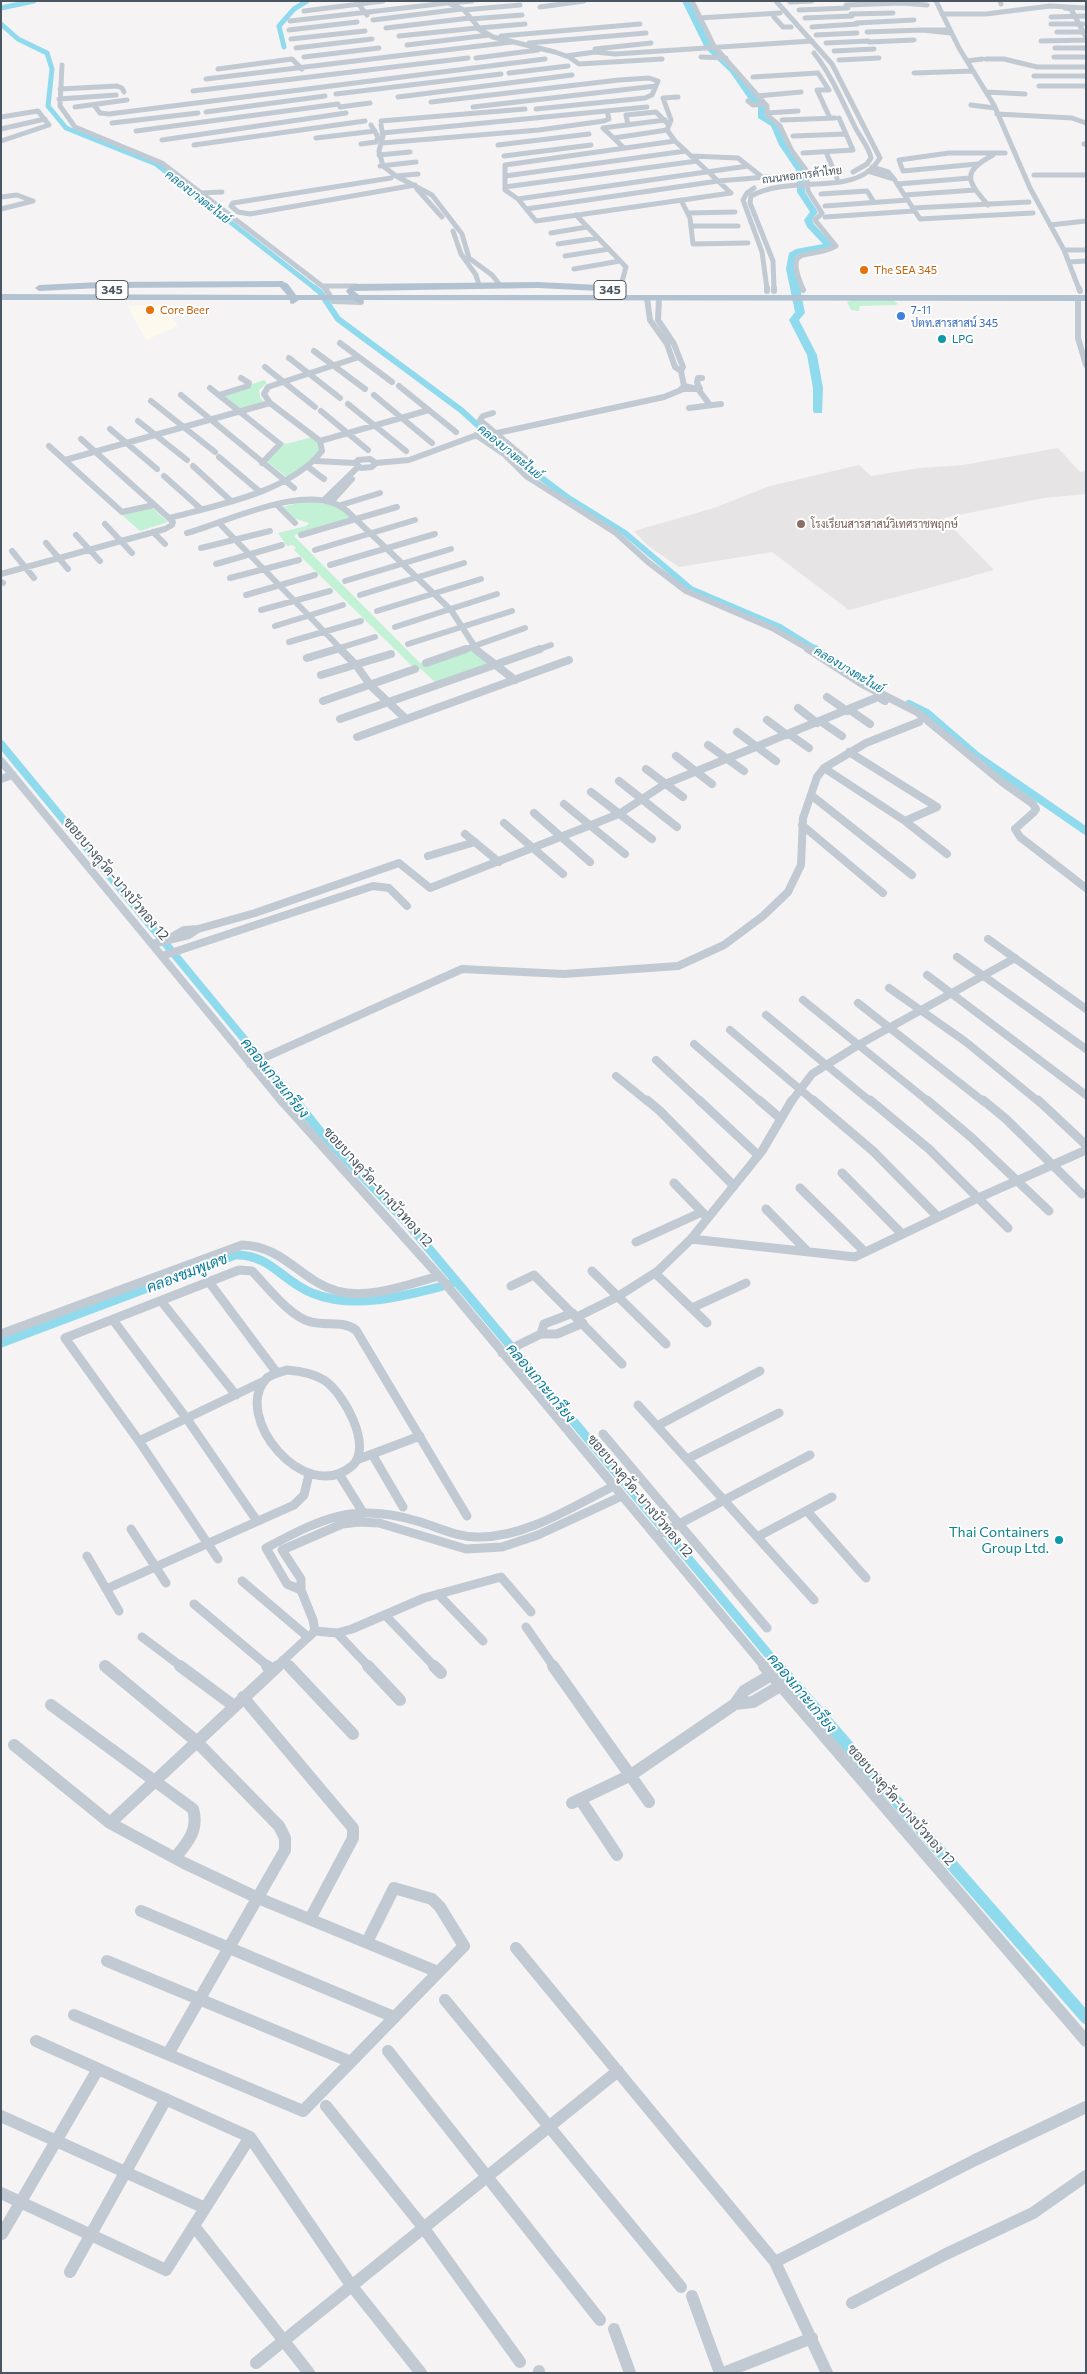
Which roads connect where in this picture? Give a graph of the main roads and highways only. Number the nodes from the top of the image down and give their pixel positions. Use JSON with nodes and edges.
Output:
{"nodes":[{"id":1,"x":366,"y":286,"type":"junction"},
{"id":2,"x":532,"y":287,"type":"junction"},
{"id":3,"x":115,"y":288,"type":"junction"},
{"id":4,"x":4,"y":293,"type":"edge"},
{"id":5,"x":434,"y":293,"type":"junction"},
{"id":6,"x":223,"y":294,"type":"junction"},
{"id":7,"x":785,"y":294,"type":"junction"},
{"id":8,"x":1082,"y":294,"type":"edge"},
{"id":9,"x":644,"y":295,"type":"junction"},
{"id":10,"x":128,"y":300,"type":"junction"},
{"id":11,"x":520,"y":300,"type":"junction"},
{"id":12,"x":365,"y":302,"type":"junction"}],
"edges":[{"from":1,"to":2,"type":"main road"},
{"from":1,"to":12,"type":"main road"},
{"from":1,"to":12,"type":"main road"},
{"from":2,"to":5,"type":"main road","number":"345"},
{"from":2,"to":9,"type":"main road","number":"345"},
{"from":2,"to":9,"type":"main road"},
{"from":3,"to":4,"type":"main road","number":"345"},
{"from":3,"to":6,"type":"main road","number":"345"},
{"from":3,"to":10,"type":"main road"},
{"from":4,"to":10,"type":"main road"},
{"from":5,"to":6,"type":"main road","number":"345"},
{"from":5,"to":11,"type":"main road","number":"345"},
{"from":6,"to":10,"type":"main road","number":"345"},
{"from":7,"to":8,"type":"main road","number":"345"},
{"from":7,"to":9,"type":"main road","number":"345"},
{"from":7,"to":9,"type":"main road","number":"345"},
{"from":9,"to":11,"type":"main road"},
{"from":11,"to":12,"type":"main road"}]}
